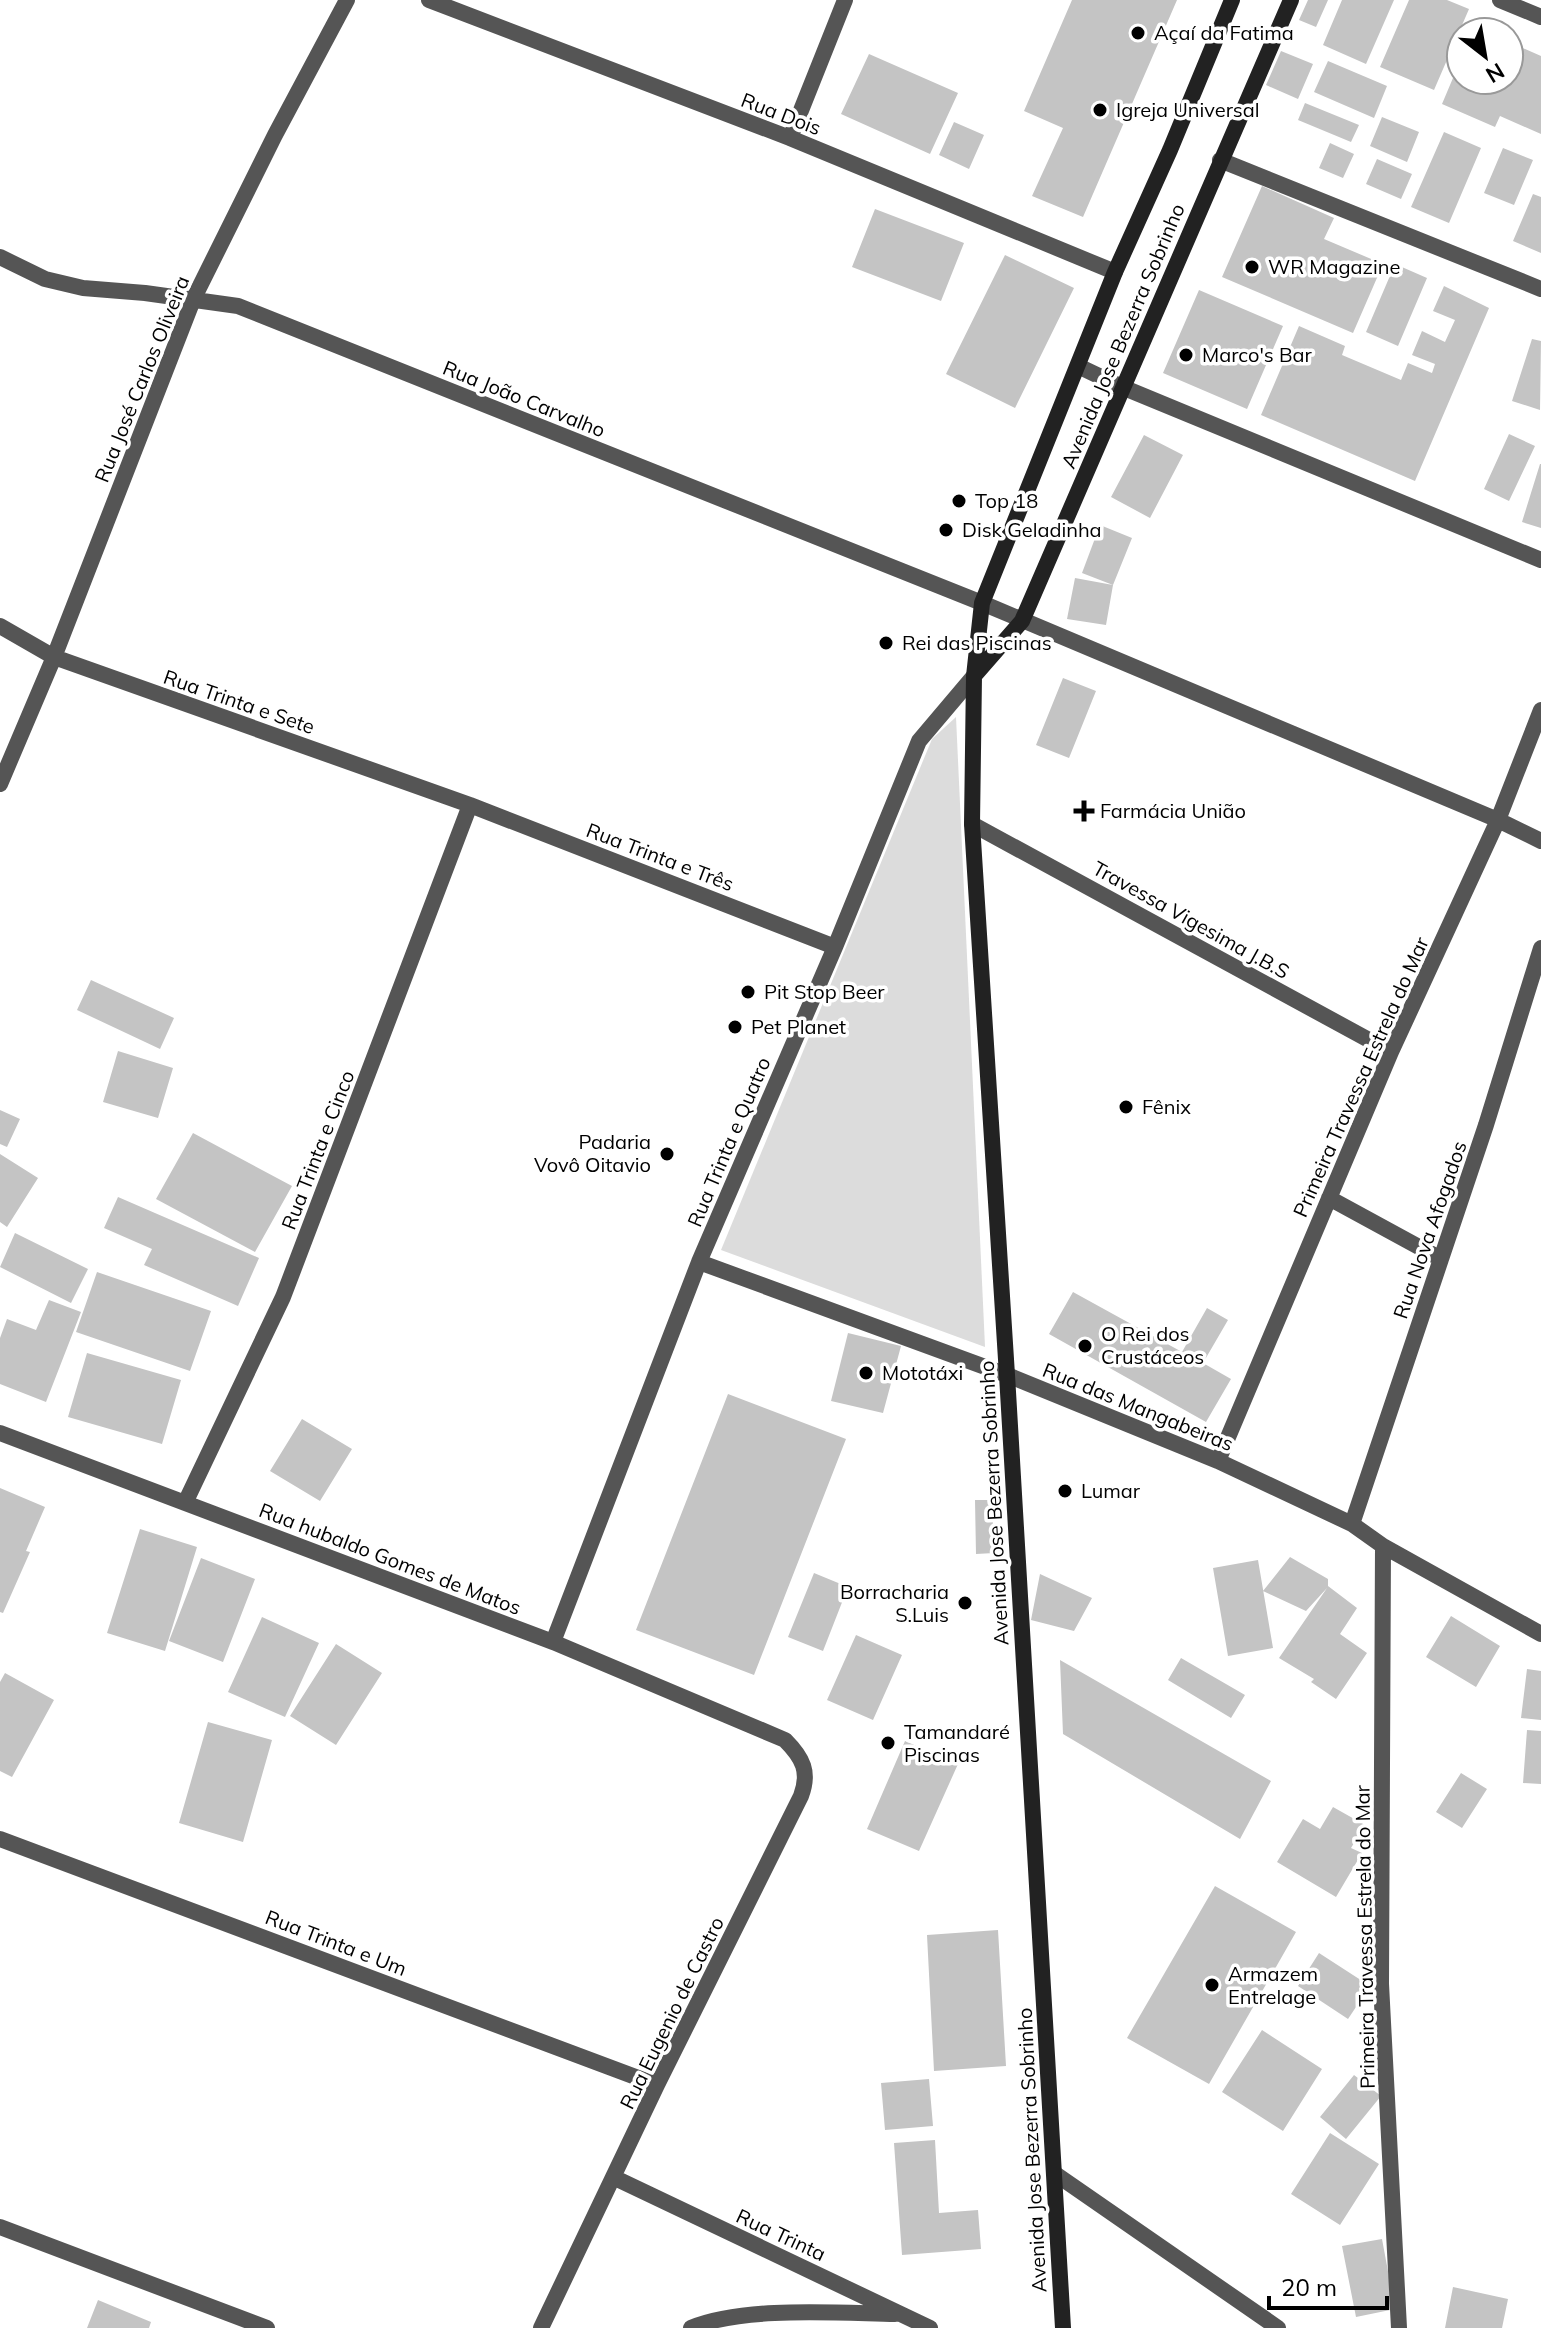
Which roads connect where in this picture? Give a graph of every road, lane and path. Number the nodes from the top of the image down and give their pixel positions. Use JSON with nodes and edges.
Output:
{"nodes":[{"id":1,"x":347,"y":0,"type":"edge"},
{"id":2,"x":429,"y":0,"type":"edge"},
{"id":3,"x":845,"y":0,"type":"edge"},
{"id":4,"x":1232,"y":0,"type":"edge"},
{"id":5,"x":1291,"y":0,"type":"edge"},
{"id":6,"x":1500,"y":0,"type":"edge"},
{"id":7,"x":1541,"y":17,"type":"edge"},
{"id":8,"x":790,"y":138,"type":"junction"},
{"id":9,"x":1220,"y":160,"type":"junction"},
{"id":10,"x":0,"y":257,"type":"edge"},
{"id":11,"x":1115,"y":272,"type":"junction"},
{"id":12,"x":1541,"y":289,"type":"edge"},
{"id":13,"x":193,"y":300,"type":"junction"},
{"id":14,"x":1078,"y":366,"type":"junction"},
{"id":15,"x":1122,"y":387,"type":"junction"},
{"id":16,"x":1541,"y":560,"type":"edge"},
{"id":17,"x":982,"y":603,"type":"junction"},
{"id":18,"x":1022,"y":621,"type":"junction"},
{"id":19,"x":0,"y":626,"type":"edge"},
{"id":20,"x":54,"y":657,"type":"junction"},
{"id":21,"x":974,"y":676,"type":"junction"},
{"id":22,"x":1541,"y":710,"type":"edge"},
{"id":23,"x":0,"y":784,"type":"edge"},
{"id":24,"x":470,"y":805,"type":"junction"},
{"id":25,"x":1498,"y":820,"type":"junction"},
{"id":26,"x":972,"y":824,"type":"junction"},
{"id":27,"x":1541,"y":841,"type":"edge"},
{"id":28,"x":835,"y":947,"type":"junction"},
{"id":29,"x":1541,"y":948,"type":"edge"},
{"id":30,"x":1391,"y":1052,"type":"junction"},
{"id":31,"x":1329,"y":1198,"type":"junction"},
{"id":32,"x":1441,"y":1259,"type":"junction"},
{"id":33,"x":699,"y":1262,"type":"junction"},
{"id":34,"x":1007,"y":1375,"type":"junction"},
{"id":35,"x":0,"y":1433,"type":"edge"},
{"id":36,"x":1218,"y":1461,"type":"junction"},
{"id":37,"x":185,"y":1503,"type":"junction"},
{"id":38,"x":1352,"y":1524,"type":"junction"},
{"id":39,"x":1383,"y":1546,"type":"junction"},
{"id":40,"x":1541,"y":1634,"type":"edge"},
{"id":41,"x":553,"y":1642,"type":"junction"},
{"id":42,"x":763,"y":1730,"type":"joint"},
{"id":43,"x":0,"y":1839,"type":"edge"},
{"id":44,"x":657,"y":2085,"type":"junction"},
{"id":45,"x":1054,"y":2173,"type":"junction"},
{"id":46,"x":615,"y":2178,"type":"junction"},
{"id":47,"x":0,"y":2227,"type":"edge"},
{"id":48,"x":901,"y":2314,"type":"junction"},
{"id":49,"x":267,"y":2328,"type":"edge"},
{"id":50,"x":541,"y":2328,"type":"edge"},
{"id":51,"x":691,"y":2328,"type":"edge"},
{"id":52,"x":930,"y":2328,"type":"edge"},
{"id":53,"x":1063,"y":2328,"type":"edge"},
{"id":54,"x":1278,"y":2328,"type":"edge"},
{"id":55,"x":1399,"y":2328,"type":"edge"}],
"edges":[{"from":1,"to":13,"type":"street","name":"Rua José Carlos Oliveira"},
{"from":2,"to":8,"type":"street","name":"Rua Dois"},
{"from":3,"to":8,"type":"street"},
{"from":4,"to":11,"type":"main road","name":"Avenida Jose Bezerra Sobrinho"},
{"from":5,"to":9,"type":"main road","name":"Avenida Jose Bezerra Sobrinho"},
{"from":6,"to":7,"type":"street"},
{"from":8,"to":11,"type":"street","name":"Rua Dois"},
{"from":9,"to":12,"type":"street"},
{"from":9,"to":15,"type":"main road","name":"Avenida Jose Bezerra Sobrinho"},
{"from":10,"to":13,"type":"street","name":"Rua João Carvalho"},
{"from":11,"to":14,"type":"main road","name":"Avenida Jose Bezerra Sobrinho"},
{"from":13,"to":17,"type":"street","name":"Rua João Carvalho"},
{"from":13,"to":20,"type":"street","name":"Rua José Carlos Oliveira"},
{"from":14,"to":15,"type":"street"},
{"from":14,"to":17,"type":"main road","name":"Avenida Jose Bezerra Sobrinho"},
{"from":15,"to":16,"type":"street"},
{"from":15,"to":18,"type":"main road","name":"Avenida Jose Bezerra Sobrinho"},
{"from":17,"to":18,"type":"street","name":"Rua João Carvalho"},
{"from":17,"to":21,"type":"main road","name":"Avenida Jose Bezerra Sobrinho"},
{"from":18,"to":21,"type":"main road","name":"Avenida Jose Bezerra Sobrinho"},
{"from":18,"to":25,"type":"street","name":"Rua João Carvalho"},
{"from":19,"to":20,"type":"street","name":"Rua Trinta e Sete"},
{"from":20,"to":23,"type":"street","name":"Rua José Carlos Oliveira"},
{"from":20,"to":24,"type":"street","name":"Rua Trinta e Sete"},
{"from":21,"to":26,"type":"main road","name":"Avenida Jose Bezerra Sobrinho"},
{"from":21,"to":28,"type":"street","name":"Rua Trinta e Quatro"},
{"from":22,"to":25,"type":"street","name":"Primeira Travessa Estrela do Mar"},
{"from":24,"to":28,"type":"street","name":"Rua Trinta e Três"},
{"from":24,"to":37,"type":"street","name":"Rua Trinta e Cinco"},
{"from":25,"to":27,"type":"street","name":"Rua João Carvalho"},
{"from":25,"to":30,"type":"street","name":"Primeira Travessa Estrela do Mar"},
{"from":26,"to":30,"type":"street","name":"Travessa Vigesima J.B.S"},
{"from":26,"to":34,"type":"main road","name":"Avenida Jose Bezerra Sobrinho"},
{"from":28,"to":33,"type":"street","name":"Rua Trinta e Quatro"},
{"from":29,"to":32,"type":"street","name":"Rua Nova Afogados"},
{"from":30,"to":31,"type":"street","name":"Primeira Travessa Estrela do Mar"},
{"from":31,"to":32,"type":"street"},
{"from":31,"to":36,"type":"street","name":"Primeira Travessa Estrela do Mar"},
{"from":32,"to":38,"type":"street","name":"Rua Nova Afogados"},
{"from":33,"to":34,"type":"street","name":"Rua das Mangabeiras"},
{"from":33,"to":41,"type":"street","name":"Rua Trinta e Quatro"},
{"from":34,"to":36,"type":"street","name":"Rua das Mangabeiras"},
{"from":34,"to":45,"type":"main road","name":"Avenida Jose Bezerra Sobrinho"},
{"from":35,"to":37,"type":"street","name":"Rua hubaldo Gomes de Matos"},
{"from":36,"to":38,"type":"street","name":"Rua das Mangabeiras"},
{"from":37,"to":41,"type":"street","name":"Rua hubaldo Gomes de Matos"},
{"from":38,"to":39,"type":"street","name":"Rua das Mangabeiras"},
{"from":39,"to":40,"type":"street","name":"Rua das Mangabeiras"},
{"from":39,"to":55,"type":"street","name":"Primeira Travessa Estrela do Mar"},
{"from":41,"to":42,"type":"street","name":"Rua hubaldo Gomes de Matos"},
{"from":42,"to":44,"type":"street","name":"Rua Eugenio de Castro"},
{"from":43,"to":44,"type":"street","name":"Rua Trinta e Um"},
{"from":44,"to":46,"type":"street","name":"Rua Eugenio de Castro"},
{"from":45,"to":53,"type":"main road","name":"Avenida Jose Bezerra Sobrinho"},
{"from":45,"to":54,"type":"street"},
{"from":46,"to":48,"type":"street","name":"Rua Trinta"},
{"from":46,"to":50,"type":"street","name":"Rua Eugenio de Castro"},
{"from":47,"to":49,"type":"street"},
{"from":48,"to":51,"type":"street"},
{"from":48,"to":52,"type":"street","name":"Rua Trinta"}]}
